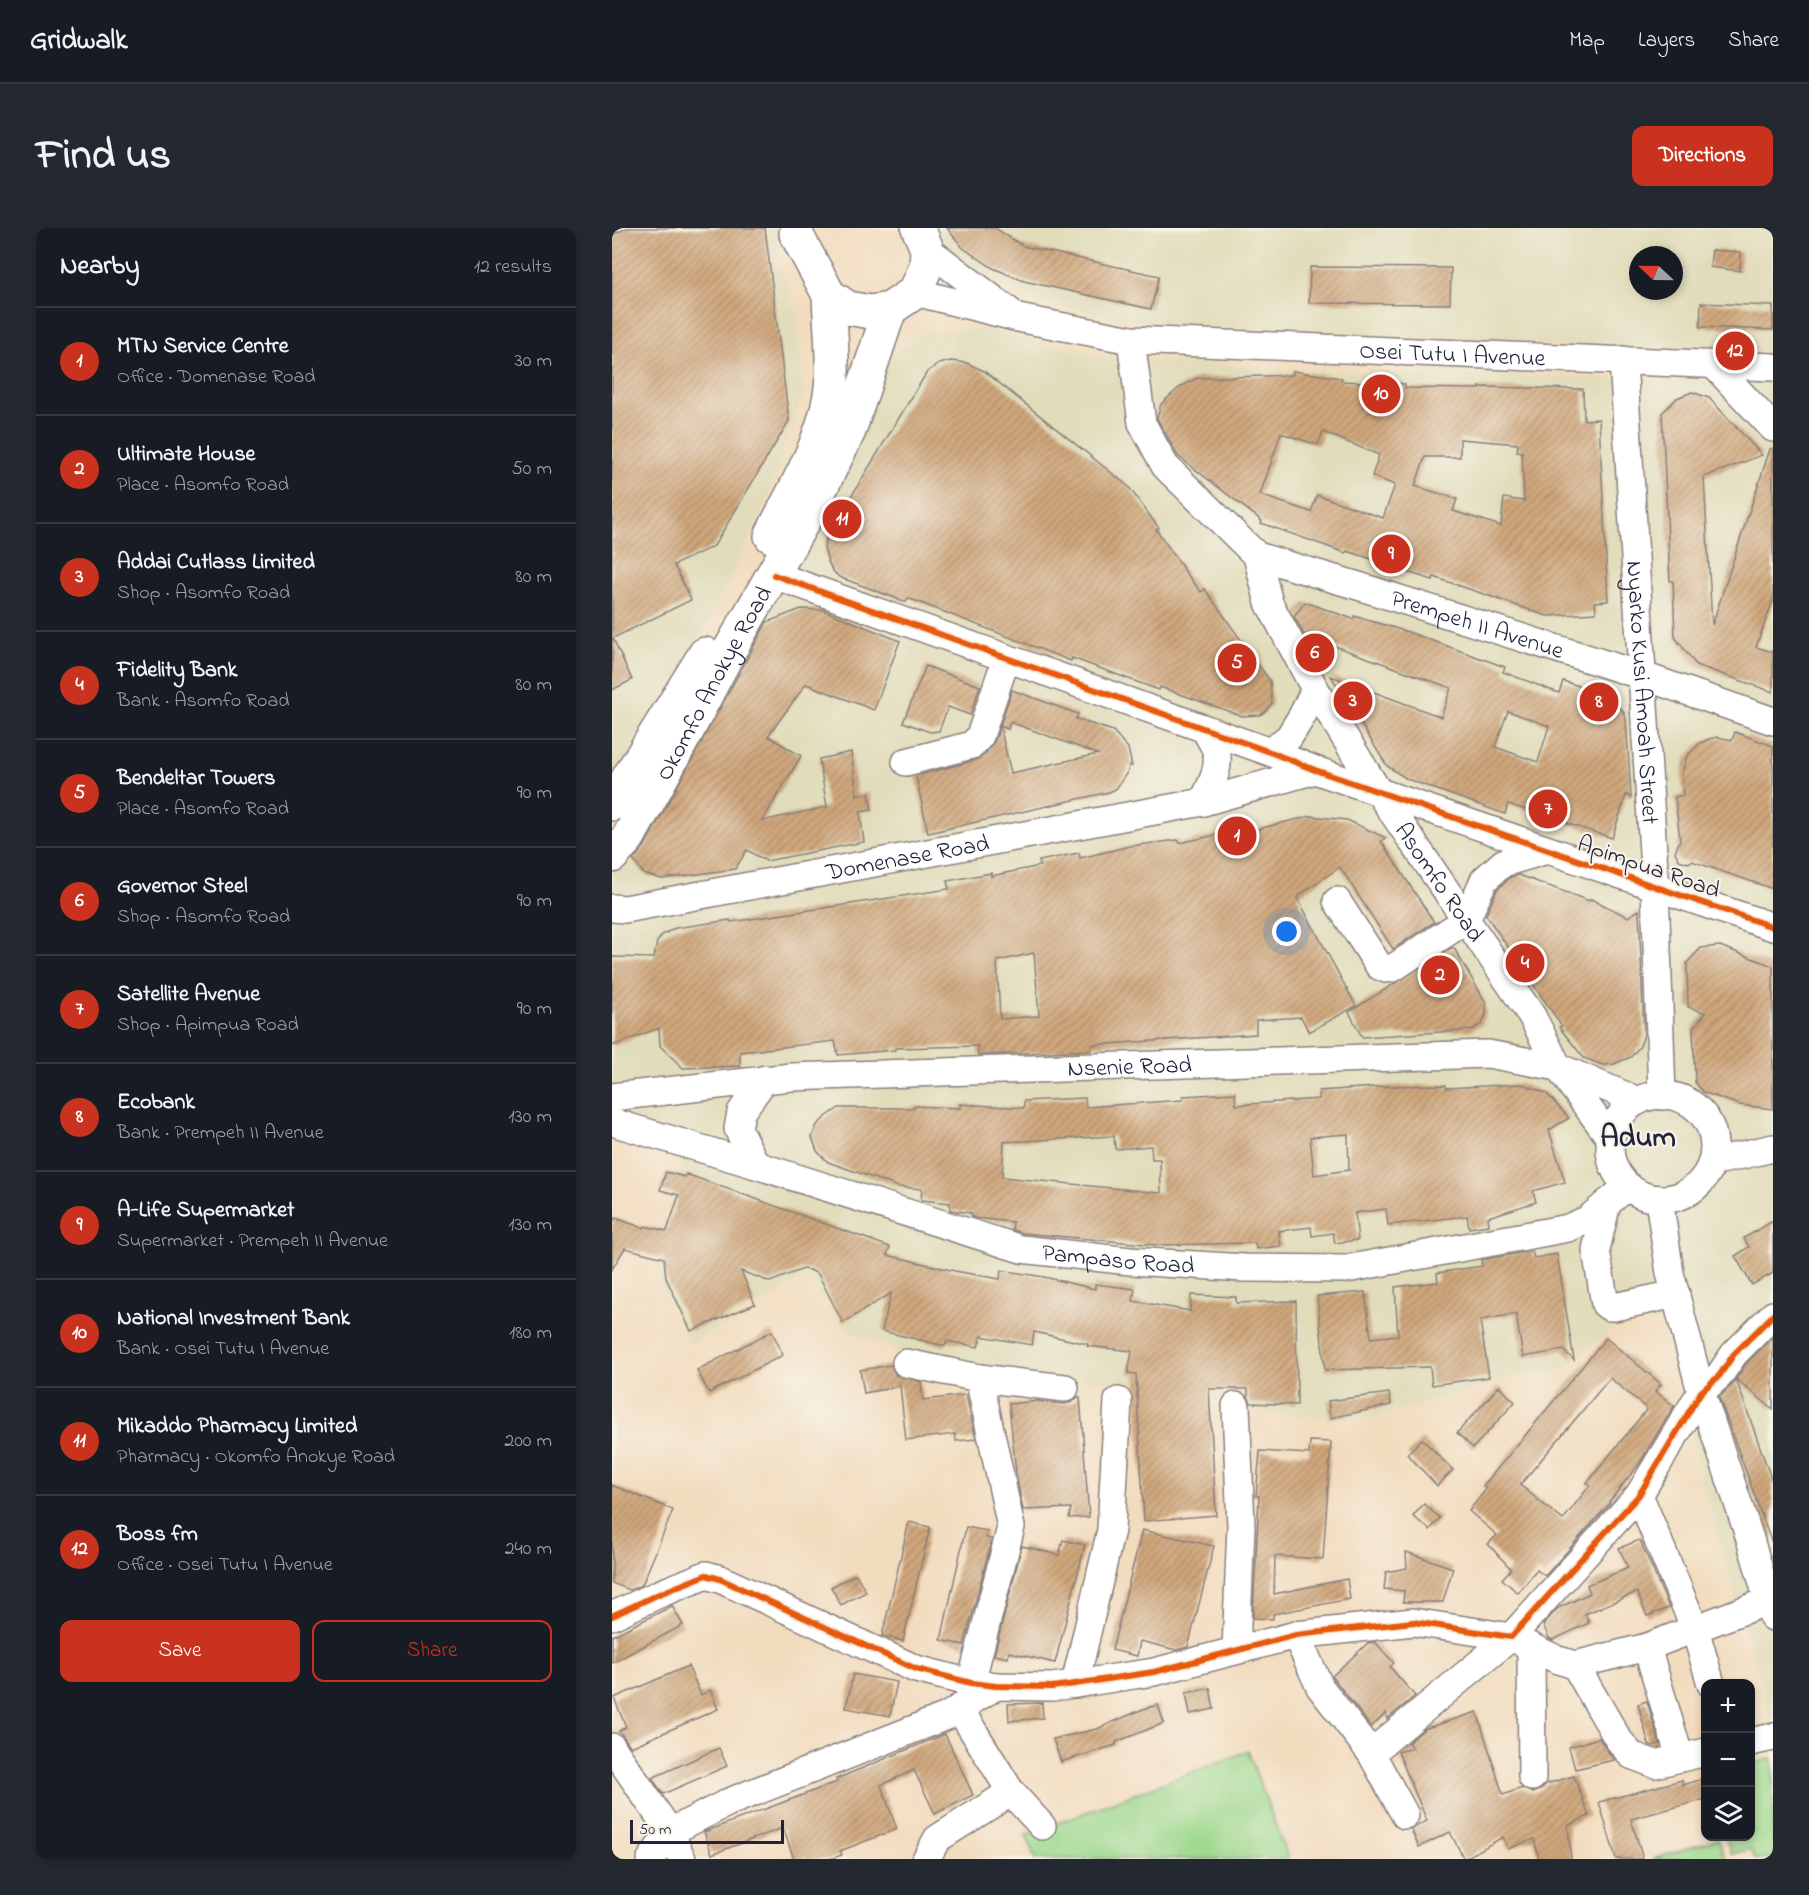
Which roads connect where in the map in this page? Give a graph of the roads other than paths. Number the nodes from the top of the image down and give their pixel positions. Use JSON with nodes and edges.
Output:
{"nodes":[{"id":1,"x":794,"y":230,"type":"edge"},
{"id":2,"x":922,"y":238,"type":"edge"},
{"id":3,"x":829,"y":295,"type":"junction"},
{"id":4,"x":902,"y":300,"type":"junction"},
{"id":5,"x":1018,"y":318,"type":"junction"},
{"id":6,"x":1131,"y":340,"type":"junction"},
{"id":7,"x":1623,"y":360,"type":"junction"},
{"id":8,"x":1714,"y":364,"type":"junction"},
{"id":9,"x":1773,"y":367,"type":"edge"},
{"id":10,"x":1773,"y":428,"type":"edge"},
{"id":11,"x":1257,"y":556,"type":"junction"},
{"id":12,"x":774,"y":574,"type":"junction"},
{"id":13,"x":1006,"y":659,"type":"junction"},
{"id":14,"x":1643,"y":676,"type":"junction"},
{"id":15,"x":1315,"y":689,"type":"junction"},
{"id":16,"x":1773,"y":721,"type":"edge"},
{"id":17,"x":1205,"y":729,"type":"junction"},
{"id":18,"x":1270,"y":752,"type":"junction"},
{"id":19,"x":906,"y":762,"type":"dead end"},
{"id":20,"x":1315,"y":770,"type":"junction"},
{"id":21,"x":1378,"y":791,"type":"junction"},
{"id":22,"x":1203,"y":802,"type":"junction"},
{"id":23,"x":612,"y":804,"type":"edge"},
{"id":24,"x":1547,"y":850,"type":"junction"},
{"id":25,"x":612,"y":856,"type":"edge"},
{"id":26,"x":1655,"y":886,"type":"junction"},
{"id":27,"x":1337,"y":901,"type":"dead end"},
{"id":28,"x":616,"y":913,"type":"edge"},
{"id":29,"x":1466,"y":920,"type":"junction"},
{"id":30,"x":1773,"y":927,"type":"edge"},
{"id":31,"x":1558,"y":1067,"type":"junction"},
{"id":32,"x":765,"y":1079,"type":"junction"},
{"id":33,"x":612,"y":1097,"type":"edge"},
{"id":34,"x":1650,"y":1099,"type":"junction"},
{"id":35,"x":612,"y":1122,"type":"edge"},
{"id":36,"x":1611,"y":1139,"type":"junction"},
{"id":37,"x":1773,"y":1148,"type":"edge"},
{"id":38,"x":1712,"y":1162,"type":"junction"},
{"id":39,"x":756,"y":1165,"type":"junction"},
{"id":40,"x":1628,"y":1186,"type":"junction"},
{"id":41,"x":1659,"y":1199,"type":"junction"},
{"id":42,"x":1607,"y":1203,"type":"junction"},
{"id":43,"x":1676,"y":1294,"type":"junction"},
{"id":44,"x":1773,"y":1315,"type":"edge"},
{"id":45,"x":906,"y":1363,"type":"dead end"},
{"id":46,"x":979,"y":1378,"type":"junction"},
{"id":47,"x":1065,"y":1388,"type":"dead end"},
{"id":48,"x":1701,"y":1392,"type":"junction"},
{"id":49,"x":1118,"y":1401,"type":"dead end"},
{"id":50,"x":1236,"y":1406,"type":"dead end"},
{"id":51,"x":1639,"y":1495,"type":"junction"},
{"id":52,"x":1771,"y":1610,"type":"edge"},
{"id":53,"x":612,"y":1616,"type":"edge"},
{"id":54,"x":1695,"y":1629,"type":"junction"},
{"id":55,"x":1296,"y":1635,"type":"junction"},
{"id":56,"x":1521,"y":1643,"type":"junction"},
{"id":57,"x":1647,"y":1647,"type":"junction"},
{"id":58,"x":1236,"y":1650,"type":"junction"},
{"id":59,"x":1575,"y":1665,"type":"junction"},
{"id":60,"x":1710,"y":1679,"type":"edge"},
{"id":61,"x":1075,"y":1684,"type":"junction"},
{"id":62,"x":983,"y":1685,"type":"junction"},
{"id":63,"x":959,"y":1708,"type":"junction"},
{"id":64,"x":1773,"y":1737,"type":"edge"},
{"id":65,"x":1755,"y":1741,"type":"edge"},
{"id":66,"x":612,"y":1747,"type":"edge"},
{"id":67,"x":1371,"y":1753,"type":"junction"},
{"id":68,"x":1693,"y":1755,"type":"edge"},
{"id":69,"x":1533,"y":1777,"type":"dead end"},
{"id":70,"x":1011,"y":1792,"type":"junction"},
{"id":71,"x":1405,"y":1815,"type":"dead end"},
{"id":72,"x":1042,"y":1826,"type":"dead end"},
{"id":73,"x":670,"y":1832,"type":"junction"},
{"id":74,"x":651,"y":1859,"type":"edge"},
{"id":75,"x":682,"y":1859,"type":"edge"},
{"id":76,"x":926,"y":1859,"type":"edge"}],
"edges":[{"from":1,"to":3,"type":"main road"},
{"from":2,"to":4,"type":"main road","name":"Okomfo Anokye Road"},
{"from":2,"to":5,"type":"street"},
{"from":3,"to":4,"type":"main road"},
{"from":3,"to":23,"type":"main road","name":"Okomfo Anokye Road"},
{"from":4,"to":5,"type":"street","name":"Osei Tutu I Avenue"},
{"from":4,"to":12,"type":"main road","name":"Okomfo Anokye Road"},
{"from":5,"to":6,"type":"street","name":"Osei Tutu I Avenue"},
{"from":6,"to":7,"type":"street","name":"Osei Tutu I Avenue"},
{"from":6,"to":11,"type":"street","name":"Prempeh II Avenue"},
{"from":7,"to":8,"type":"street","name":"Osei Tutu I Avenue"},
{"from":7,"to":14,"type":"street","name":"Nyarko Kusi Amoah Street"},
{"from":8,"to":9,"type":"street","name":"Osei Tutu I Avenue"},
{"from":8,"to":10,"type":"street"},
{"from":11,"to":14,"type":"street","name":"Prempeh II Avenue"},
{"from":11,"to":15,"type":"street","name":"Asomfo Road"},
{"from":12,"to":13,"type":"street","name":"Apimpua Road"},
{"from":12,"to":25,"type":"main road","name":"Okomfo Anokye Road"},
{"from":13,"to":17,"type":"street","name":"Apimpua Road"},
{"from":13,"to":19,"type":"street"},
{"from":14,"to":16,"type":"street","name":"Prempeh II Avenue"},
{"from":14,"to":26,"type":"street","name":"Nyarko Kusi Amoah Street"},
{"from":15,"to":18,"type":"street"},
{"from":15,"to":21,"type":"street","name":"Asomfo Road"},
{"from":17,"to":18,"type":"street","name":"Apimpua Road"},
{"from":17,"to":22,"type":"street"},
{"from":18,"to":20,"type":"street","name":"Apimpua Road"},
{"from":20,"to":21,"type":"street","name":"Apimpua Road"},
{"from":20,"to":22,"type":"street","name":"Domenase Road"},
{"from":21,"to":24,"type":"street","name":"Apimpua Road"},
{"from":21,"to":29,"type":"street","name":"Asomfo Road"},
{"from":22,"to":28,"type":"street","name":"Domenase Road"},
{"from":24,"to":26,"type":"street","name":"Apimpua Road"},
{"from":24,"to":29,"type":"street"},
{"from":26,"to":30,"type":"street","name":"Apimpua Road"},
{"from":26,"to":34,"type":"street","name":"Nyarko Kusi Amoah Street"},
{"from":27,"to":29,"type":"street"},
{"from":29,"to":31,"type":"street","name":"Asomfo Road"},
{"from":31,"to":32,"type":"street","name":"Nsenie Road"},
{"from":31,"to":34,"type":"street"},
{"from":31,"to":36,"type":"street"},
{"from":32,"to":33,"type":"street","name":"Nsenie Road"},
{"from":32,"to":39,"type":"street"},
{"from":34,"to":36,"type":"street"},
{"from":34,"to":38,"type":"street"},
{"from":35,"to":39,"type":"street","name":"Pampaso Road"},
{"from":36,"to":40,"type":"street"},
{"from":37,"to":38,"type":"street"},
{"from":38,"to":41,"type":"street"},
{"from":39,"to":42,"type":"street","name":"Pampaso Road"},
{"from":40,"to":41,"type":"street"},
{"from":40,"to":42,"type":"street","name":"Pampaso Road"},
{"from":41,"to":43,"type":"street"},
{"from":42,"to":43,"type":"street"},
{"from":43,"to":48,"type":"street"},
{"from":44,"to":48,"type":"street"},
{"from":45,"to":46,"type":"street"},
{"from":46,"to":47,"type":"street"},
{"from":46,"to":62,"type":"street"},
{"from":48,"to":51,"type":"street"},
{"from":48,"to":52,"type":"street"},
{"from":49,"to":61,"type":"street"},
{"from":50,"to":58,"type":"street"},
{"from":51,"to":54,"type":"street"},
{"from":51,"to":56,"type":"street"},
{"from":52,"to":54,"type":"street"},
{"from":53,"to":62,"type":"street"},
{"from":54,"to":57,"type":"street"},
{"from":54,"to":60,"type":"street"},
{"from":55,"to":56,"type":"street"},
{"from":55,"to":58,"type":"street"},
{"from":55,"to":67,"type":"street"},
{"from":56,"to":59,"type":"street"},
{"from":56,"to":67,"type":"street"},
{"from":56,"to":69,"type":"street"},
{"from":57,"to":59,"type":"street"},
{"from":57,"to":68,"type":"street"},
{"from":58,"to":61,"type":"street"},
{"from":59,"to":68,"type":"street"},
{"from":61,"to":62,"type":"street"},
{"from":62,"to":63,"type":"street"},
{"from":63,"to":70,"type":"street"},
{"from":63,"to":73,"type":"street"},
{"from":64,"to":65,"type":"street"},
{"from":66,"to":73,"type":"street"},
{"from":67,"to":71,"type":"street"},
{"from":70,"to":72,"type":"street"},
{"from":70,"to":76,"type":"street"},
{"from":73,"to":74,"type":"street"},
{"from":73,"to":75,"type":"street"}]}
